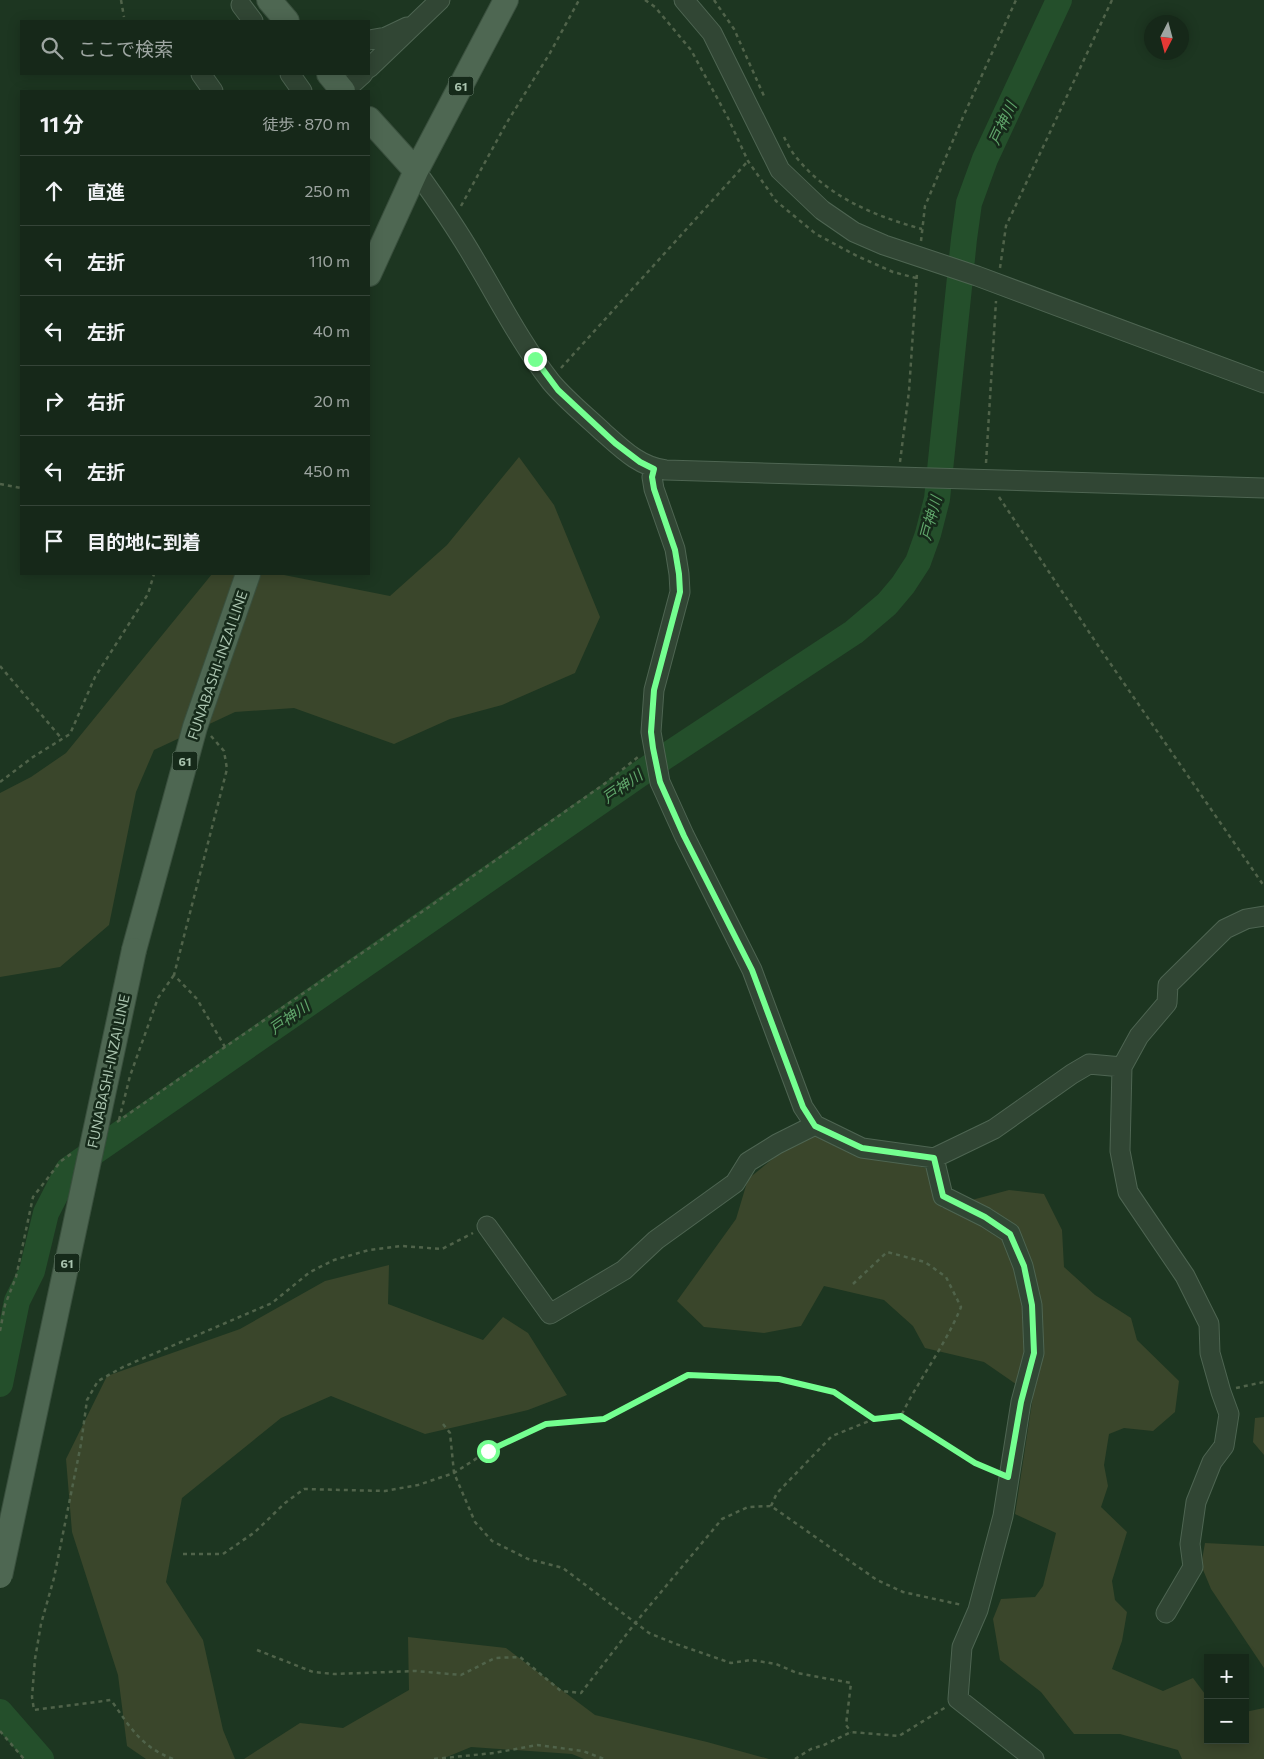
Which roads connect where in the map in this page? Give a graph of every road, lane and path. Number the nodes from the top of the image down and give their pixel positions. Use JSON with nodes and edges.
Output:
{"nodes":[{"id":1,"x":121,"y":0,"type":"edge"},
{"id":2,"x":269,"y":0,"type":"edge"},
{"id":3,"x":440,"y":0,"type":"edge"},
{"id":4,"x":506,"y":0,"type":"edge"},
{"id":5,"x":578,"y":0,"type":"edge"},
{"id":6,"x":684,"y":0,"type":"edge"},
{"id":7,"x":714,"y":0,"type":"edge"},
{"id":8,"x":1016,"y":0,"type":"edge"},
{"id":9,"x":1112,"y":0,"type":"edge"},
{"id":10,"x":242,"y":5,"type":"dead end"},
{"id":11,"x":124,"y":17,"type":"dead end"},
{"id":12,"x":252,"y":20,"type":"edge"},
{"id":13,"x":286,"y":20,"type":"edge"},
{"id":14,"x":417,"y":22,"type":"junction"},
{"id":15,"x":370,"y":40,"type":"edge"},
{"id":16,"x":370,"y":67,"type":"edge"},
{"id":17,"x":203,"y":75,"type":"edge"},
{"id":18,"x":331,"y":75,"type":"edge"},
{"id":19,"x":362,"y":75,"type":"edge"},
{"id":20,"x":212,"y":90,"type":"edge"},
{"id":21,"x":342,"y":90,"type":"edge"},
{"id":22,"x":344,"y":90,"type":"edge"},
{"id":23,"x":764,"y":96,"type":"dead end"},
{"id":24,"x":370,"y":120,"type":"edge"},
{"id":25,"x":783,"y":135,"type":"dead end"},
{"id":26,"x":748,"y":161,"type":"dead end"},
{"id":27,"x":416,"y":171,"type":"junction"},
{"id":28,"x":452,"y":223,"type":"junction"},
{"id":29,"x":922,"y":230,"type":"junction"},
{"id":30,"x":920,"y":249,"type":"dead end"},
{"id":31,"x":917,"y":268,"type":"dead end"},
{"id":32,"x":370,"y":272,"type":"edge"},
{"id":33,"x":1000,"y":272,"type":"dead end"},
{"id":34,"x":996,"y":300,"type":"dead end"},
{"id":35,"x":550,"y":380,"type":"junction"},
{"id":36,"x":1264,"y":383,"type":"edge"},
{"id":37,"x":654,"y":469,"type":"junction"},
{"id":38,"x":899,"y":476,"type":"junction"},
{"id":39,"x":988,"y":479,"type":"junction"},
{"id":40,"x":0,"y":484,"type":"edge"},
{"id":41,"x":20,"y":488,"type":"edge"},
{"id":42,"x":1264,"y":488,"type":"edge"},
{"id":43,"x":154,"y":575,"type":"edge"},
{"id":44,"x":248,"y":575,"type":"edge"},
{"id":45,"x":0,"y":666,"type":"edge"},
{"id":46,"x":195,"y":727,"type":"junction"},
{"id":47,"x":62,"y":739,"type":"junction"},
{"id":48,"x":653,"y":748,"type":"junction"},
{"id":49,"x":0,"y":782,"type":"edge"},
{"id":50,"x":1264,"y":886,"type":"edge"},
{"id":51,"x":1264,"y":916,"type":"edge"},
{"id":52,"x":174,"y":975,"type":"junction"},
{"id":53,"x":1122,"y":1067,"type":"junction"},
{"id":54,"x":119,"y":1121,"type":"dead end"},
{"id":55,"x":815,"y":1126,"type":"junction"},
{"id":56,"x":934,"y":1158,"type":"junction"},
{"id":57,"x":487,"y":1226,"type":"joint"},
{"id":58,"x":853,"y":1284,"type":"dead end"},
{"id":59,"x":1264,"y":1382,"type":"edge"},
{"id":60,"x":1221,"y":1392,"type":"junction"},
{"id":61,"x":901,"y":1416,"type":"junction"},
{"id":62,"x":874,"y":1419,"type":"junction"},
{"id":63,"x":443,"y":1424,"type":"dead end"},
{"id":64,"x":454,"y":1473,"type":"junction"},
{"id":65,"x":1008,"y":1477,"type":"junction"},
{"id":66,"x":771,"y":1506,"type":"junction"},
{"id":67,"x":183,"y":1554,"type":"dead end"},
{"id":68,"x":0,"y":1576,"type":"edge"},
{"id":69,"x":978,"y":1610,"type":"junction"},
{"id":70,"x":1166,"y":1613,"type":"dead end"},
{"id":71,"x":636,"y":1622,"type":"junction"},
{"id":72,"x":257,"y":1650,"type":"dead end"},
{"id":73,"x":958,"y":1699,"type":"junction"},
{"id":74,"x":0,"y":1731,"type":"edge"},
{"id":75,"x":851,"y":1732,"type":"junction"},
{"id":76,"x":24,"y":1759,"type":"edge"},
{"id":77,"x":173,"y":1759,"type":"edge"},
{"id":78,"x":434,"y":1759,"type":"edge"},
{"id":79,"x":604,"y":1759,"type":"edge"},
{"id":80,"x":795,"y":1759,"type":"edge"},
{"id":81,"x":1034,"y":1759,"type":"edge"}],
"edges":[{"from":1,"to":11,"type":"path"},
{"from":2,"to":13,"type":"main road"},
{"from":3,"to":14,"type":"street"},
{"from":4,"to":27,"type":"main road","number":"61"},
{"from":5,"to":28,"type":"path"},
{"from":6,"to":36,"type":"street"},
{"from":7,"to":23,"type":"path"},
{"from":8,"to":29,"type":"path"},
{"from":9,"to":33,"type":"path"},
{"from":10,"to":12,"type":"street"},
{"from":14,"to":15,"type":"street"},
{"from":14,"to":16,"type":"street"},
{"from":17,"to":20,"type":"street"},
{"from":18,"to":21,"type":"main road"},
{"from":19,"to":22,"type":"street"},
{"from":24,"to":27,"type":"main road"},
{"from":25,"to":29,"type":"path"},
{"from":26,"to":35,"type":"path"},
{"from":27,"to":28,"type":"street"},
{"from":27,"to":32,"type":"main road","number":"61"},
{"from":28,"to":35,"type":"street"},
{"from":29,"to":30,"type":"path"},
{"from":31,"to":38,"type":"path"},
{"from":34,"to":39,"type":"path"},
{"from":35,"to":37,"type":"street"},
{"from":37,"to":38,"type":"street"},
{"from":37,"to":48,"type":"street"},
{"from":38,"to":39,"type":"street"},
{"from":39,"to":42,"type":"street"},
{"from":39,"to":50,"type":"path"},
{"from":40,"to":41,"type":"path"},
{"from":43,"to":47,"type":"path"},
{"from":44,"to":46,"type":"main road","name":"FUNABASHI-INZAI LINE","number":"61"},
{"from":45,"to":47,"type":"path"},
{"from":46,"to":52,"type":"path"},
{"from":46,"to":68,"type":"main road","name":"FUNABASHI-INZAI LINE","number":"61","bridge":true},
{"from":47,"to":49,"type":"path"},
{"from":48,"to":52,"type":"path"},
{"from":48,"to":55,"type":"street"},
{"from":51,"to":53,"type":"street"},
{"from":52,"to":54,"type":"path"},
{"from":53,"to":56,"type":"street"},
{"from":53,"to":60,"type":"street"},
{"from":55,"to":56,"type":"street"},
{"from":55,"to":57,"type":"street"},
{"from":56,"to":65,"type":"street"},
{"from":57,"to":77,"type":"path"},
{"from":58,"to":61,"type":"path"},
{"from":59,"to":60,"type":"path"},
{"from":60,"to":70,"type":"street"},
{"from":61,"to":62,"type":"path"},
{"from":61,"to":65,"type":"path"},
{"from":62,"to":64,"type":"path"},
{"from":62,"to":66,"type":"path"},
{"from":63,"to":64,"type":"path"},
{"from":64,"to":67,"type":"path"},
{"from":64,"to":71,"type":"path"},
{"from":65,"to":69,"type":"street"},
{"from":66,"to":69,"type":"path"},
{"from":66,"to":71,"type":"path"},
{"from":69,"to":73,"type":"street"},
{"from":71,"to":72,"type":"path"},
{"from":71,"to":75,"type":"path"},
{"from":73,"to":75,"type":"path"},
{"from":73,"to":81,"type":"street"},
{"from":74,"to":76,"type":"path"},
{"from":75,"to":80,"type":"path"},
{"from":78,"to":79,"type":"path"}]}
